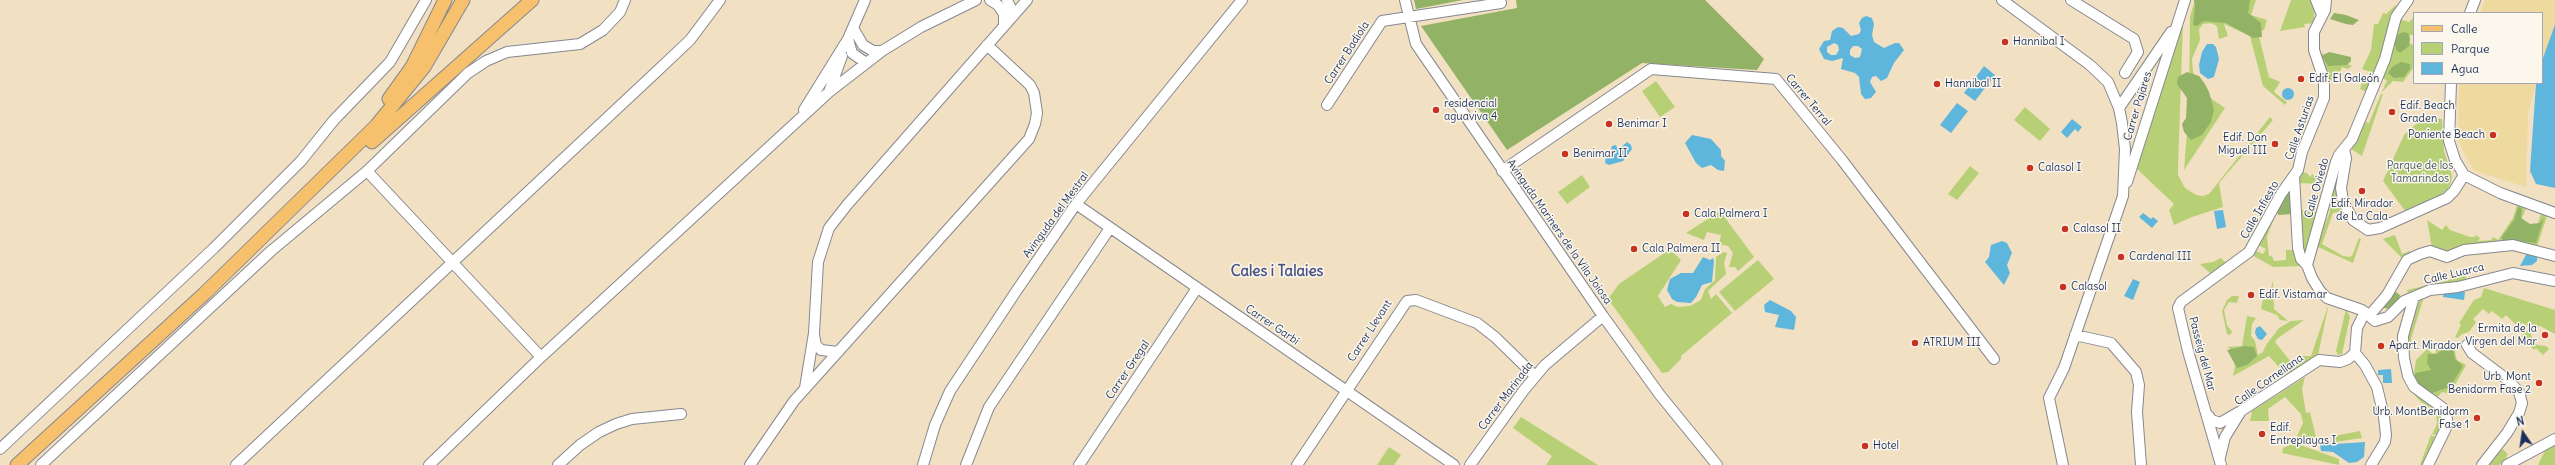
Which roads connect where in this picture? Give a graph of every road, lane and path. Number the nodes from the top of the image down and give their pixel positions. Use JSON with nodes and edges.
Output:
{"nodes":[{"id":1,"x":426,"y":0,"type":"edge"},
{"id":2,"x":445,"y":0,"type":"edge"},
{"id":3,"x":463,"y":0,"type":"edge"},
{"id":4,"x":532,"y":0,"type":"edge"},
{"id":5,"x":625,"y":0,"type":"edge"},
{"id":6,"x":720,"y":0,"type":"edge"},
{"id":7,"x":865,"y":0,"type":"edge"},
{"id":8,"x":976,"y":0,"type":"edge"},
{"id":9,"x":990,"y":0,"type":"edge"},
{"id":10,"x":1008,"y":0,"type":"edge"},
{"id":11,"x":1027,"y":0,"type":"edge"},
{"id":12,"x":1242,"y":0,"type":"edge"},
{"id":13,"x":1405,"y":0,"type":"edge"},
{"id":14,"x":2002,"y":0,"type":"edge"},
{"id":15,"x":2071,"y":0,"type":"edge"},
{"id":16,"x":2185,"y":0,"type":"edge"},
{"id":17,"x":2316,"y":0,"type":"edge"},
{"id":18,"x":2326,"y":0,"type":"edge"},
{"id":19,"x":2408,"y":0,"type":"edge"},
{"id":20,"x":2475,"y":0,"type":"edge"},
{"id":21,"x":1484,"y":3,"type":"edge"},
{"id":22,"x":1501,"y":3,"type":"dead end"},
{"id":23,"x":2470,"y":12,"type":"edge"},
{"id":24,"x":1014,"y":15,"type":"junction"},
{"id":25,"x":2322,"y":15,"type":"junction"},
{"id":26,"x":1408,"y":17,"type":"junction"},
{"id":27,"x":2176,"y":24,"type":"junction"},
{"id":28,"x":1004,"y":26,"type":"junction"},
{"id":29,"x":853,"y":28,"type":"junction"},
{"id":30,"x":848,"y":40,"type":"junction"},
{"id":31,"x":987,"y":45,"type":"junction"},
{"id":32,"x":882,"y":52,"type":"junction"},
{"id":33,"x":866,"y":63,"type":"junction"},
{"id":34,"x":2126,"y":73,"type":"dead end"},
{"id":35,"x":2451,"y":84,"type":"edge"},
{"id":36,"x":829,"y":92,"type":"junction"},
{"id":37,"x":1327,"y":105,"type":"dead end"},
{"id":38,"x":2119,"y":108,"type":"junction"},
{"id":39,"x":797,"y":120,"type":"junction"},
{"id":40,"x":2344,"y":150,"type":"junction"},
{"id":41,"x":1502,"y":171,"type":"junction"},
{"id":42,"x":367,"y":172,"type":"junction"},
{"id":43,"x":2464,"y":175,"type":"junction"},
{"id":44,"x":2294,"y":176,"type":"junction"},
{"id":45,"x":2123,"y":196,"type":"junction"},
{"id":46,"x":1076,"y":204,"type":"junction"},
{"id":47,"x":2555,"y":213,"type":"edge"},
{"id":48,"x":1110,"y":228,"type":"junction"},
{"id":49,"x":267,"y":234,"type":"junction"},
{"id":50,"x":2555,"y":256,"type":"edge"},
{"id":51,"x":453,"y":263,"type":"junction"},
{"id":52,"x":2307,"y":265,"type":"junction"},
{"id":53,"x":2226,"y":270,"type":"joint"},
{"id":54,"x":2555,"y":280,"type":"edge"},
{"id":55,"x":1197,"y":288,"type":"junction"},
{"id":56,"x":2414,"y":297,"type":"junction"},
{"id":57,"x":2367,"y":314,"type":"junction"},
{"id":58,"x":1604,"y":316,"type":"junction"},
{"id":59,"x":814,"y":333,"type":"junction"},
{"id":60,"x":2075,"y":336,"type":"junction"},
{"id":61,"x":2467,"y":345,"type":"dead end"},
{"id":62,"x":838,"y":352,"type":"junction"},
{"id":63,"x":2355,"y":353,"type":"junction"},
{"id":64,"x":541,"y":357,"type":"junction"},
{"id":65,"x":1994,"y":359,"type":"dead end"},
{"id":66,"x":1535,"y":376,"type":"junction"},
{"id":67,"x":805,"y":388,"type":"junction"},
{"id":68,"x":1346,"y":391,"type":"junction"},
{"id":69,"x":2241,"y":411,"type":"junction"},
{"id":70,"x":2205,"y":412,"type":"junction"},
{"id":71,"x":681,"y":414,"type":"dead end"},
{"id":72,"x":2555,"y":439,"type":"edge"},
{"id":73,"x":0,"y":449,"type":"edge"},
{"id":74,"x":2220,"y":461,"type":"edge"},
{"id":75,"x":17,"y":465,"type":"edge"},
{"id":76,"x":42,"y":465,"type":"edge"},
{"id":77,"x":236,"y":465,"type":"edge"},
{"id":78,"x":429,"y":465,"type":"edge"},
{"id":79,"x":558,"y":465,"type":"edge"},
{"id":80,"x":750,"y":465,"type":"edge"},
{"id":81,"x":923,"y":465,"type":"edge"},
{"id":82,"x":966,"y":465,"type":"edge"},
{"id":83,"x":1079,"y":465,"type":"edge"},
{"id":84,"x":1297,"y":465,"type":"edge"},
{"id":85,"x":1454,"y":465,"type":"edge"},
{"id":86,"x":1470,"y":465,"type":"edge"},
{"id":87,"x":1717,"y":465,"type":"edge"},
{"id":88,"x":2063,"y":465,"type":"edge"},
{"id":89,"x":2141,"y":465,"type":"edge"},
{"id":90,"x":2370,"y":465,"type":"edge"},
{"id":91,"x":2428,"y":465,"type":"edge"},
{"id":92,"x":2482,"y":465,"type":"edge"},
{"id":93,"x":2507,"y":465,"type":"edge"}],
"edges":[{"from":1,"to":73,"type":"street"},
{"from":2,"to":49,"type":"main road"},
{"from":3,"to":49,"type":"main road"},
{"from":4,"to":49,"type":"main road"},
{"from":5,"to":42,"type":"street"},
{"from":6,"to":51,"type":"street"},
{"from":7,"to":29,"type":"street"},
{"from":8,"to":32,"type":"street"},
{"from":9,"to":28,"type":"street"},
{"from":10,"to":24,"type":"street"},
{"from":11,"to":24,"type":"street"},
{"from":12,"to":46,"type":"street","name":"Avinguda del Mestral"},
{"from":13,"to":26,"type":"street","name":"Avinguda Mariners de la Vila Joiosa"},
{"from":14,"to":38,"type":"street"},
{"from":15,"to":34,"type":"street"},
{"from":16,"to":27,"type":"street","name":"Carrer Pajares"},
{"from":17,"to":25,"type":"street"},
{"from":18,"to":25,"type":"street","name":"Calle Asturias"},
{"from":19,"to":40,"type":"street","name":"Calle Oviedo"},
{"from":20,"to":23,"type":"street"},
{"from":21,"to":22,"type":"street","name":"Carrer Badiola"},
{"from":21,"to":26,"type":"street","name":"Carrer Badiola"},
{"from":24,"to":28,"type":"street"},
{"from":25,"to":44,"type":"street","name":"Calle Asturias"},
{"from":26,"to":37,"type":"street","name":"Carrer Badiola"},
{"from":26,"to":41,"type":"street","name":"Avinguda Mariners de la Vila Joiosa"},
{"from":27,"to":38,"type":"street","name":"Carrer Pajares"},
{"from":27,"to":45,"type":"street","name":"Carrer Pajares"},
{"from":28,"to":31,"type":"street"},
{"from":29,"to":30,"type":"street"},
{"from":29,"to":32,"type":"street"},
{"from":30,"to":33,"type":"street"},
{"from":30,"to":36,"type":"street"},
{"from":30,"to":39,"type":"street"},
{"from":31,"to":59,"type":"street"},
{"from":31,"to":62,"type":"street"},
{"from":32,"to":33,"type":"street"},
{"from":33,"to":36,"type":"street"},
{"from":35,"to":43,"type":"street"},
{"from":36,"to":39,"type":"street"},
{"from":38,"to":45,"type":"street"},
{"from":39,"to":64,"type":"street"},
{"from":40,"to":43,"type":"street"},
{"from":40,"to":52,"type":"street","name":"Calle Oviedo"},
{"from":41,"to":58,"type":"street","name":"Avinguda Mariners de la Vila Joiosa"},
{"from":41,"to":65,"type":"street","name":"Carrer Terral"},
{"from":42,"to":51,"type":"street"},
{"from":42,"to":76,"type":"street"},
{"from":43,"to":47,"type":"street"},
{"from":44,"to":52,"type":"street","name":"Calle Asturias"},
{"from":44,"to":53,"type":"street","name":"Calle Infiesto"},
{"from":45,"to":60,"type":"street"},
{"from":46,"to":48,"type":"street","name":"Carrer Garbí"},
{"from":46,"to":81,"type":"street","name":"Avinguda del Mestral"},
{"from":48,"to":55,"type":"street","name":"Carrer Garbí"},
{"from":48,"to":82,"type":"street"},
{"from":49,"to":75,"type":"main road"},
{"from":50,"to":57,"type":"street"},
{"from":51,"to":64,"type":"street"},
{"from":51,"to":77,"type":"street"},
{"from":52,"to":57,"type":"street"},
{"from":53,"to":70,"type":"street","name":"Passeig del Mar"},
{"from":54,"to":56,"type":"street","name":"Calle Luarca"},
{"from":55,"to":68,"type":"street","name":"Carrer Garbí"},
{"from":55,"to":83,"type":"street","name":"Carrer Gregal"},
{"from":56,"to":57,"type":"street","name":"Calle Luarca"},
{"from":56,"to":91,"type":"street"},
{"from":57,"to":63,"type":"street"},
{"from":58,"to":66,"type":"street","name":"Carrer Marinada"},
{"from":58,"to":87,"type":"street","name":"Avinguda Mariners de la Vila Joiosa"},
{"from":59,"to":62,"type":"street"},
{"from":59,"to":67,"type":"street"},
{"from":60,"to":88,"type":"street"},
{"from":60,"to":89,"type":"street"},
{"from":61,"to":92,"type":"street"},
{"from":62,"to":67,"type":"street"},
{"from":63,"to":69,"type":"street","name":"Calle Cornellana"},
{"from":63,"to":90,"type":"street"},
{"from":64,"to":78,"type":"street"},
{"from":66,"to":68,"type":"street","name":"Carrer Llevant"},
{"from":66,"to":86,"type":"street","name":"Carrer Marinada"},
{"from":67,"to":80,"type":"street"},
{"from":68,"to":84,"type":"street","name":"Carrer Llevant"},
{"from":68,"to":85,"type":"street","name":"Carrer Garbí"},
{"from":69,"to":70,"type":"street"},
{"from":69,"to":74,"type":"street","name":"Calle Cornellana"},
{"from":70,"to":74,"type":"street","name":"Passeig del Mar"},
{"from":71,"to":79,"type":"street"},
{"from":72,"to":93,"type":"street"}]}
